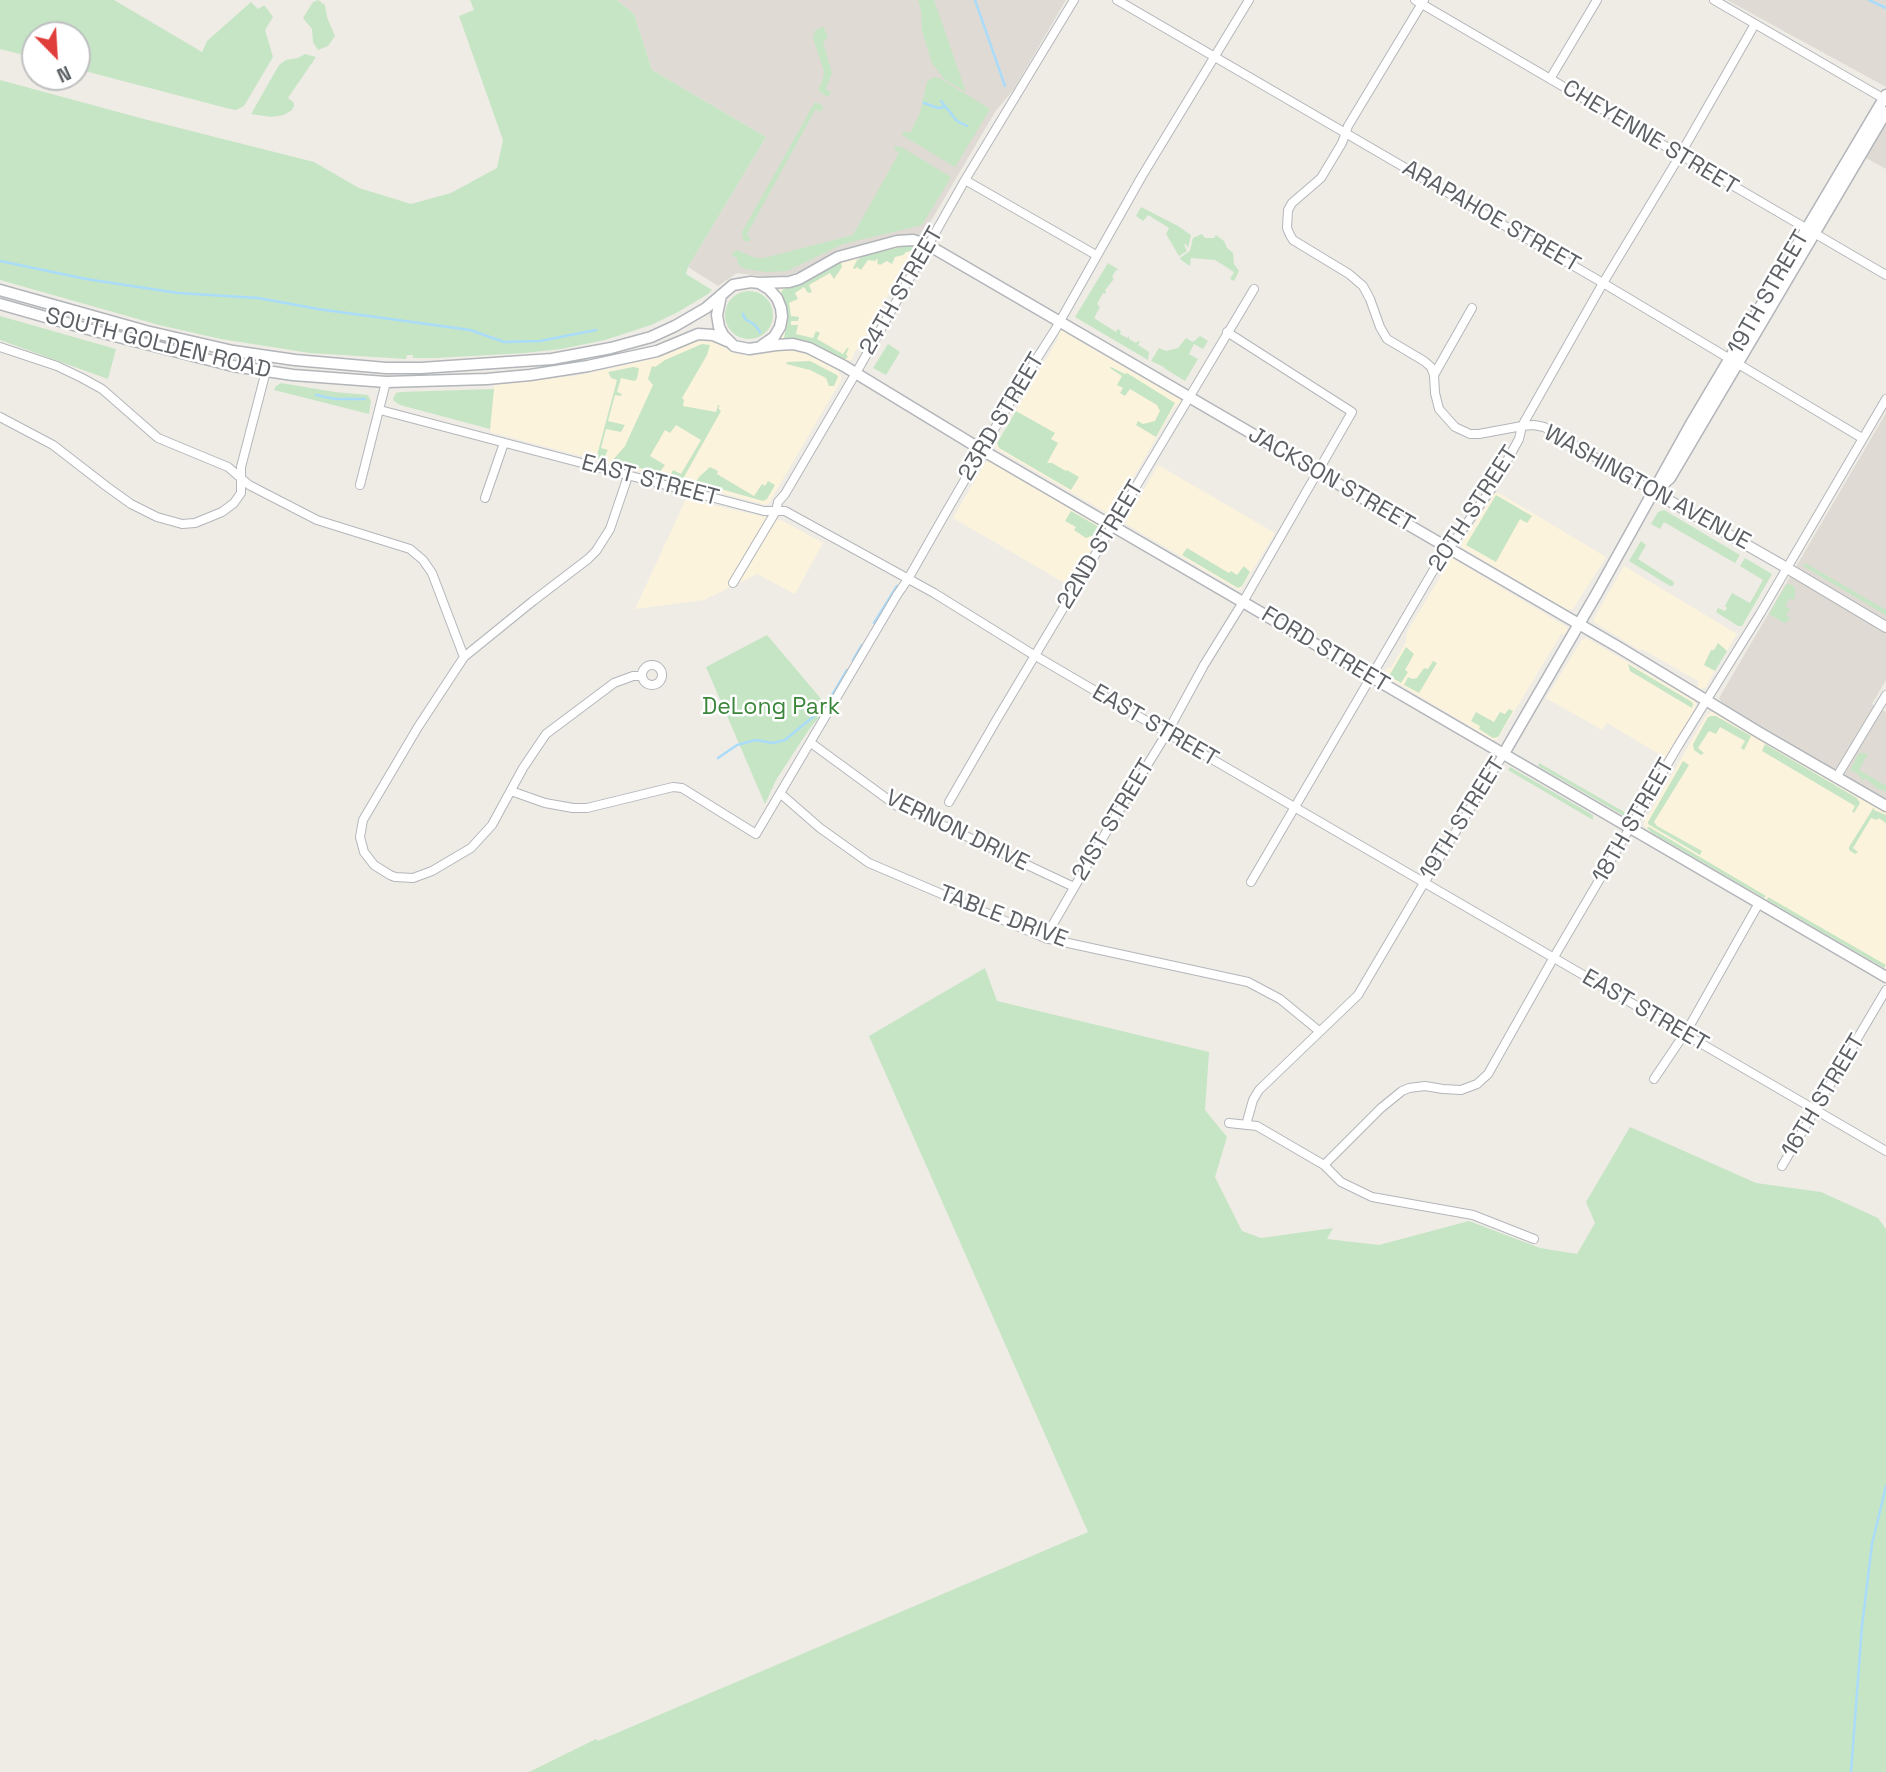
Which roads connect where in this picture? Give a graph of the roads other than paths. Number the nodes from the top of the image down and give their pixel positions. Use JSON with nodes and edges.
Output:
{"nodes":[{"id":1,"x":1074,"y":0,"type":"edge"},
{"id":2,"x":1117,"y":0,"type":"edge"},
{"id":3,"x":1249,"y":0,"type":"edge"},
{"id":4,"x":1597,"y":0,"type":"edge"},
{"id":5,"x":1714,"y":0,"type":"edge"},
{"id":6,"x":1420,"y":1,"type":"edge"},
{"id":7,"x":1755,"y":24,"type":"junction"},
{"id":8,"x":1215,"y":57,"type":"junction"},
{"id":9,"x":1550,"y":79,"type":"junction"},
{"id":10,"x":1885,"y":98,"type":"edge"},
{"id":11,"x":1886,"y":112,"type":"edge"},
{"id":12,"x":1345,"y":132,"type":"junction"},
{"id":13,"x":1680,"y":156,"type":"junction"},
{"id":14,"x":965,"y":180,"type":"junction"},
{"id":15,"x":1810,"y":232,"type":"junction"},
{"id":16,"x":928,"y":245,"type":"junction"},
{"id":17,"x":1096,"y":255,"type":"junction"},
{"id":18,"x":1886,"y":275,"type":"edge"},
{"id":19,"x":1603,"y":282,"type":"junction"},
{"id":20,"x":760,"y":283,"type":"junction"},
{"id":21,"x":1254,"y":289,"type":"dead end"},
{"id":22,"x":0,"y":290,"type":"edge"},
{"id":23,"x":721,"y":295,"type":"junction"},
{"id":24,"x":0,"y":304,"type":"edge"},
{"id":25,"x":1472,"y":308,"type":"dead end"},
{"id":26,"x":1059,"y":321,"type":"junction"},
{"id":27,"x":1227,"y":332,"type":"junction"},
{"id":28,"x":730,"y":342,"type":"junction"},
{"id":29,"x":0,"y":347,"type":"edge"},
{"id":30,"x":758,"y":348,"type":"junction"},
{"id":31,"x":271,"y":357,"type":"junction"},
{"id":32,"x":1734,"y":361,"type":"junction"},
{"id":33,"x":386,"y":368,"type":"junction"},
{"id":34,"x":266,"y":371,"type":"junction"},
{"id":35,"x":856,"y":373,"type":"junction"},
{"id":36,"x":1434,"y":375,"type":"junction"},
{"id":37,"x":386,"y":382,"type":"junction"},
{"id":38,"x":1189,"y":396,"type":"junction"},
{"id":39,"x":1886,"y":399,"type":"edge"},
{"id":40,"x":380,"y":410,"type":"junction"},
{"id":41,"x":0,"y":417,"type":"edge"},
{"id":42,"x":1522,"y":426,"type":"junction"},
{"id":43,"x":1862,"y":438,"type":"junction"},
{"id":44,"x":504,"y":443,"type":"junction"},
{"id":45,"x":982,"y":450,"type":"junction"},
{"id":46,"x":1319,"y":473,"type":"junction"},
{"id":47,"x":628,"y":476,"type":"junction"},
{"id":48,"x":241,"y":477,"type":"junction"},
{"id":49,"x":360,"y":485,"type":"dead end"},
{"id":50,"x":1654,"y":492,"type":"junction"},
{"id":51,"x":485,"y":498,"type":"dead end"},
{"id":52,"x":775,"y":510,"type":"junction"},
{"id":53,"x":1113,"y":526,"type":"junction"},
{"id":54,"x":1449,"y":549,"type":"junction"},
{"id":55,"x":1787,"y":568,"type":"junction"},
{"id":56,"x":908,"y":579,"type":"junction"},
{"id":57,"x":733,"y":583,"type":"dead end"},
{"id":58,"x":1244,"y":602,"type":"junction"},
{"id":59,"x":1579,"y":624,"type":"junction"},
{"id":60,"x":1886,"y":626,"type":"edge"},
{"id":61,"x":1035,"y":655,"type":"junction"},
{"id":62,"x":464,"y":656,"type":"junction"},
{"id":63,"x":642,"y":676,"type":"dead end"},
{"id":64,"x":1371,"y":677,"type":"junction"},
{"id":65,"x":1886,"y":695,"type":"edge"},
{"id":66,"x":1707,"y":701,"type":"junction"},
{"id":67,"x":1167,"y":733,"type":"junction"},
{"id":68,"x":811,"y":743,"type":"junction"},
{"id":69,"x":1503,"y":755,"type":"junction"},
{"id":70,"x":1836,"y":778,"type":"junction"},
{"id":71,"x":512,"y":791,"type":"junction"},
{"id":72,"x":781,"y":794,"type":"junction"},
{"id":73,"x":949,"y":802,"type":"dead end"},
{"id":74,"x":1295,"y":806,"type":"junction"},
{"id":75,"x":1886,"y":806,"type":"edge"},
{"id":76,"x":1631,"y":827,"type":"junction"},
{"id":77,"x":1251,"y":882,"type":"dead end"},
{"id":78,"x":1424,"y":883,"type":"junction"},
{"id":79,"x":1074,"y":887,"type":"junction"},
{"id":80,"x":1759,"y":903,"type":"junction"},
{"id":81,"x":1045,"y":938,"type":"junction"},
{"id":82,"x":1554,"y":957,"type":"junction"},
{"id":83,"x":1886,"y":977,"type":"edge"},
{"id":84,"x":1886,"y":990,"type":"edge"},
{"id":85,"x":1319,"y":1031,"type":"junction"},
{"id":86,"x":1685,"y":1034,"type":"junction"},
{"id":87,"x":1654,"y":1079,"type":"dead end"},
{"id":88,"x":1816,"y":1110,"type":"junction"},
{"id":89,"x":1230,"y":1124,"type":"dead end"},
{"id":90,"x":1246,"y":1125,"type":"junction"},
{"id":91,"x":1886,"y":1151,"type":"edge"},
{"id":92,"x":1324,"y":1165,"type":"junction"},
{"id":93,"x":1782,"y":1166,"type":"dead end"},
{"id":94,"x":1534,"y":1239,"type":"dead end"}],
"edges":[{"from":1,"to":14,"type":"street","name":"24TH STREET"},
{"from":2,"to":8,"type":"street","name":"ARAPAHOE STREET"},
{"from":3,"to":8,"type":"street","name":"23RD STREET"},
{"from":4,"to":9,"type":"street"},
{"from":5,"to":7,"type":"street"},
{"from":6,"to":9,"type":"street","name":"CHEYENNE STREET"},
{"from":6,"to":12,"type":"street"},
{"from":7,"to":10,"type":"street"},
{"from":7,"to":13,"type":"street","name":"20TH STREET"},
{"from":8,"to":12,"type":"street","name":"ARAPAHOE STREET"},
{"from":8,"to":17,"type":"street","name":"23RD STREET"},
{"from":9,"to":13,"type":"street","name":"CHEYENNE STREET"},
{"from":10,"to":15,"type":"main road","name":"19TH STREET"},
{"from":11,"to":15,"type":"main road","name":"19TH STREET"},
{"from":12,"to":19,"type":"street","name":"ARAPAHOE STREET"},
{"from":12,"to":36,"type":"street"},
{"from":13,"to":15,"type":"street","name":"CHEYENNE STREET"},
{"from":13,"to":19,"type":"street","name":"20TH STREET"},
{"from":14,"to":16,"type":"street","name":"24TH STREET"},
{"from":14,"to":17,"type":"street"},
{"from":15,"to":18,"type":"street","name":"CHEYENNE STREET"},
{"from":15,"to":32,"type":"main road","name":"19TH STREET"},
{"from":16,"to":20,"type":"main road","name":"JACKSON STREET"},
{"from":16,"to":26,"type":"main road","name":"JACKSON STREET"},
{"from":16,"to":35,"type":"street","name":"24TH STREET"},
{"from":17,"to":26,"type":"street","name":"23RD STREET"},
{"from":19,"to":32,"type":"street","name":"ARAPAHOE STREET"},
{"from":19,"to":42,"type":"street","name":"20TH STREET"},
{"from":20,"to":23,"type":"main road"},
{"from":20,"to":30,"type":"main road"},
{"from":21,"to":27,"type":"street","name":"22ND STREET"},
{"from":22,"to":31,"type":"main road","name":"SOUTH GOLDEN ROAD"},
{"from":23,"to":28,"type":"main road"},
{"from":23,"to":33,"type":"main road","name":"SOUTH GOLDEN ROAD"},
{"from":24,"to":34,"type":"main road","name":"SOUTH GOLDEN ROAD"},
{"from":25,"to":36,"type":"street"},
{"from":26,"to":38,"type":"main road","name":"JACKSON STREET"},
{"from":26,"to":45,"type":"street","name":"23RD STREET"},
{"from":27,"to":38,"type":"street","name":"22ND STREET"},
{"from":27,"to":46,"type":"street","name":"21ST STREET"},
{"from":28,"to":30,"type":"main road"},
{"from":28,"to":37,"type":"main road","name":"SOUTH GOLDEN ROAD"},
{"from":29,"to":48,"type":"street"},
{"from":30,"to":35,"type":"main road","name":"FORD STREET"},
{"from":31,"to":33,"type":"main road","name":"SOUTH GOLDEN ROAD"},
{"from":31,"to":34,"type":"main road"},
{"from":32,"to":43,"type":"street","name":"ARAPAHOE STREET"},
{"from":32,"to":50,"type":"main road","name":"19TH STREET"},
{"from":33,"to":37,"type":"main road"},
{"from":34,"to":37,"type":"main road","name":"SOUTH GOLDEN ROAD"},
{"from":34,"to":48,"type":"street"},
{"from":35,"to":45,"type":"main road","name":"FORD STREET"},
{"from":35,"to":52,"type":"street","name":"24TH STREET"},
{"from":36,"to":42,"type":"street","name":"WASHINGTON AVENUE"},
{"from":37,"to":40,"type":"street"},
{"from":38,"to":46,"type":"main road","name":"JACKSON STREET"},
{"from":38,"to":53,"type":"street","name":"22ND STREET"},
{"from":39,"to":43,"type":"street","name":"18TH STREET"},
{"from":40,"to":44,"type":"street","name":"EAST STREET"},
{"from":40,"to":49,"type":"street"},
{"from":41,"to":48,"type":"street"},
{"from":42,"to":50,"type":"street","name":"WASHINGTON AVENUE"},
{"from":42,"to":54,"type":"street","name":"20TH STREET"},
{"from":43,"to":55,"type":"street","name":"18TH STREET"},
{"from":44,"to":47,"type":"street","name":"EAST STREET"},
{"from":44,"to":51,"type":"street"},
{"from":45,"to":53,"type":"main road","name":"FORD STREET"},
{"from":45,"to":56,"type":"street","name":"23RD STREET"},
{"from":46,"to":54,"type":"main road","name":"JACKSON STREET"},
{"from":46,"to":58,"type":"street","name":"21ST STREET"},
{"from":47,"to":52,"type":"street","name":"EAST STREET"},
{"from":47,"to":62,"type":"street"},
{"from":48,"to":62,"type":"street"},
{"from":50,"to":55,"type":"street","name":"WASHINGTON AVENUE"},
{"from":50,"to":59,"type":"main road","name":"19TH STREET"},
{"from":52,"to":56,"type":"street","name":"EAST STREET"},
{"from":52,"to":57,"type":"street","name":"24TH STREET"},
{"from":53,"to":58,"type":"main road","name":"FORD STREET"},
{"from":53,"to":61,"type":"street","name":"22ND STREET"},
{"from":54,"to":59,"type":"main road","name":"JACKSON STREET"},
{"from":54,"to":64,"type":"street","name":"20TH STREET"},
{"from":55,"to":60,"type":"street","name":"WASHINGTON AVENUE"},
{"from":55,"to":66,"type":"street","name":"18TH STREET"},
{"from":56,"to":61,"type":"street","name":"EAST STREET"},
{"from":56,"to":68,"type":"street","name":"23RD STREET"},
{"from":58,"to":64,"type":"main road","name":"FORD STREET"},
{"from":58,"to":67,"type":"street","name":"21ST STREET"},
{"from":59,"to":66,"type":"main road","name":"JACKSON STREET"},
{"from":59,"to":69,"type":"main road","name":"19TH STREET"},
{"from":61,"to":67,"type":"street","name":"EAST STREET"},
{"from":61,"to":73,"type":"street","name":"22ND STREET"},
{"from":62,"to":71,"type":"street"},
{"from":63,"to":71,"type":"street"},
{"from":64,"to":69,"type":"main road","name":"FORD STREET"},
{"from":64,"to":74,"type":"street","name":"20TH STREET"},
{"from":65,"to":70,"type":"street"},
{"from":66,"to":70,"type":"main road","name":"JACKSON STREET"},
{"from":66,"to":76,"type":"street","name":"18TH STREET"},
{"from":67,"to":74,"type":"street","name":"EAST STREET"},
{"from":67,"to":79,"type":"street","name":"21ST STREET"},
{"from":68,"to":72,"type":"street","name":"23RD STREET"},
{"from":68,"to":79,"type":"street","name":"VERNON DRIVE"},
{"from":69,"to":76,"type":"main road","name":"FORD STREET"},
{"from":69,"to":78,"type":"street","name":"19TH STREET"},
{"from":70,"to":75,"type":"main road","name":"JACKSON STREET"},
{"from":71,"to":72,"type":"street","name":"23RD STREET"},
{"from":72,"to":81,"type":"street","name":"TABLE DRIVE"},
{"from":74,"to":77,"type":"street","name":"20TH STREET"},
{"from":74,"to":78,"type":"street","name":"EAST STREET"},
{"from":76,"to":80,"type":"main road","name":"FORD STREET"},
{"from":76,"to":82,"type":"street","name":"18TH STREET"},
{"from":78,"to":82,"type":"street","name":"EAST STREET"},
{"from":78,"to":85,"type":"street","name":"19TH STREET"},
{"from":79,"to":81,"type":"street","name":"21ST STREET"},
{"from":80,"to":83,"type":"main road","name":"FORD STREET"},
{"from":80,"to":86,"type":"street"},
{"from":81,"to":85,"type":"street","name":"TABLE DRIVE"},
{"from":82,"to":86,"type":"street","name":"EAST STREET"},
{"from":82,"to":92,"type":"street","name":"18TH STREET"},
{"from":84,"to":88,"type":"street","name":"16TH STREET"},
{"from":85,"to":90,"type":"street","name":"19TH STREET"},
{"from":86,"to":87,"type":"street"},
{"from":86,"to":88,"type":"street","name":"EAST STREET"},
{"from":88,"to":91,"type":"street","name":"EAST STREET"},
{"from":88,"to":93,"type":"street","name":"16TH STREET"},
{"from":89,"to":90,"type":"street"},
{"from":90,"to":92,"type":"street"},
{"from":92,"to":94,"type":"street"}]}
